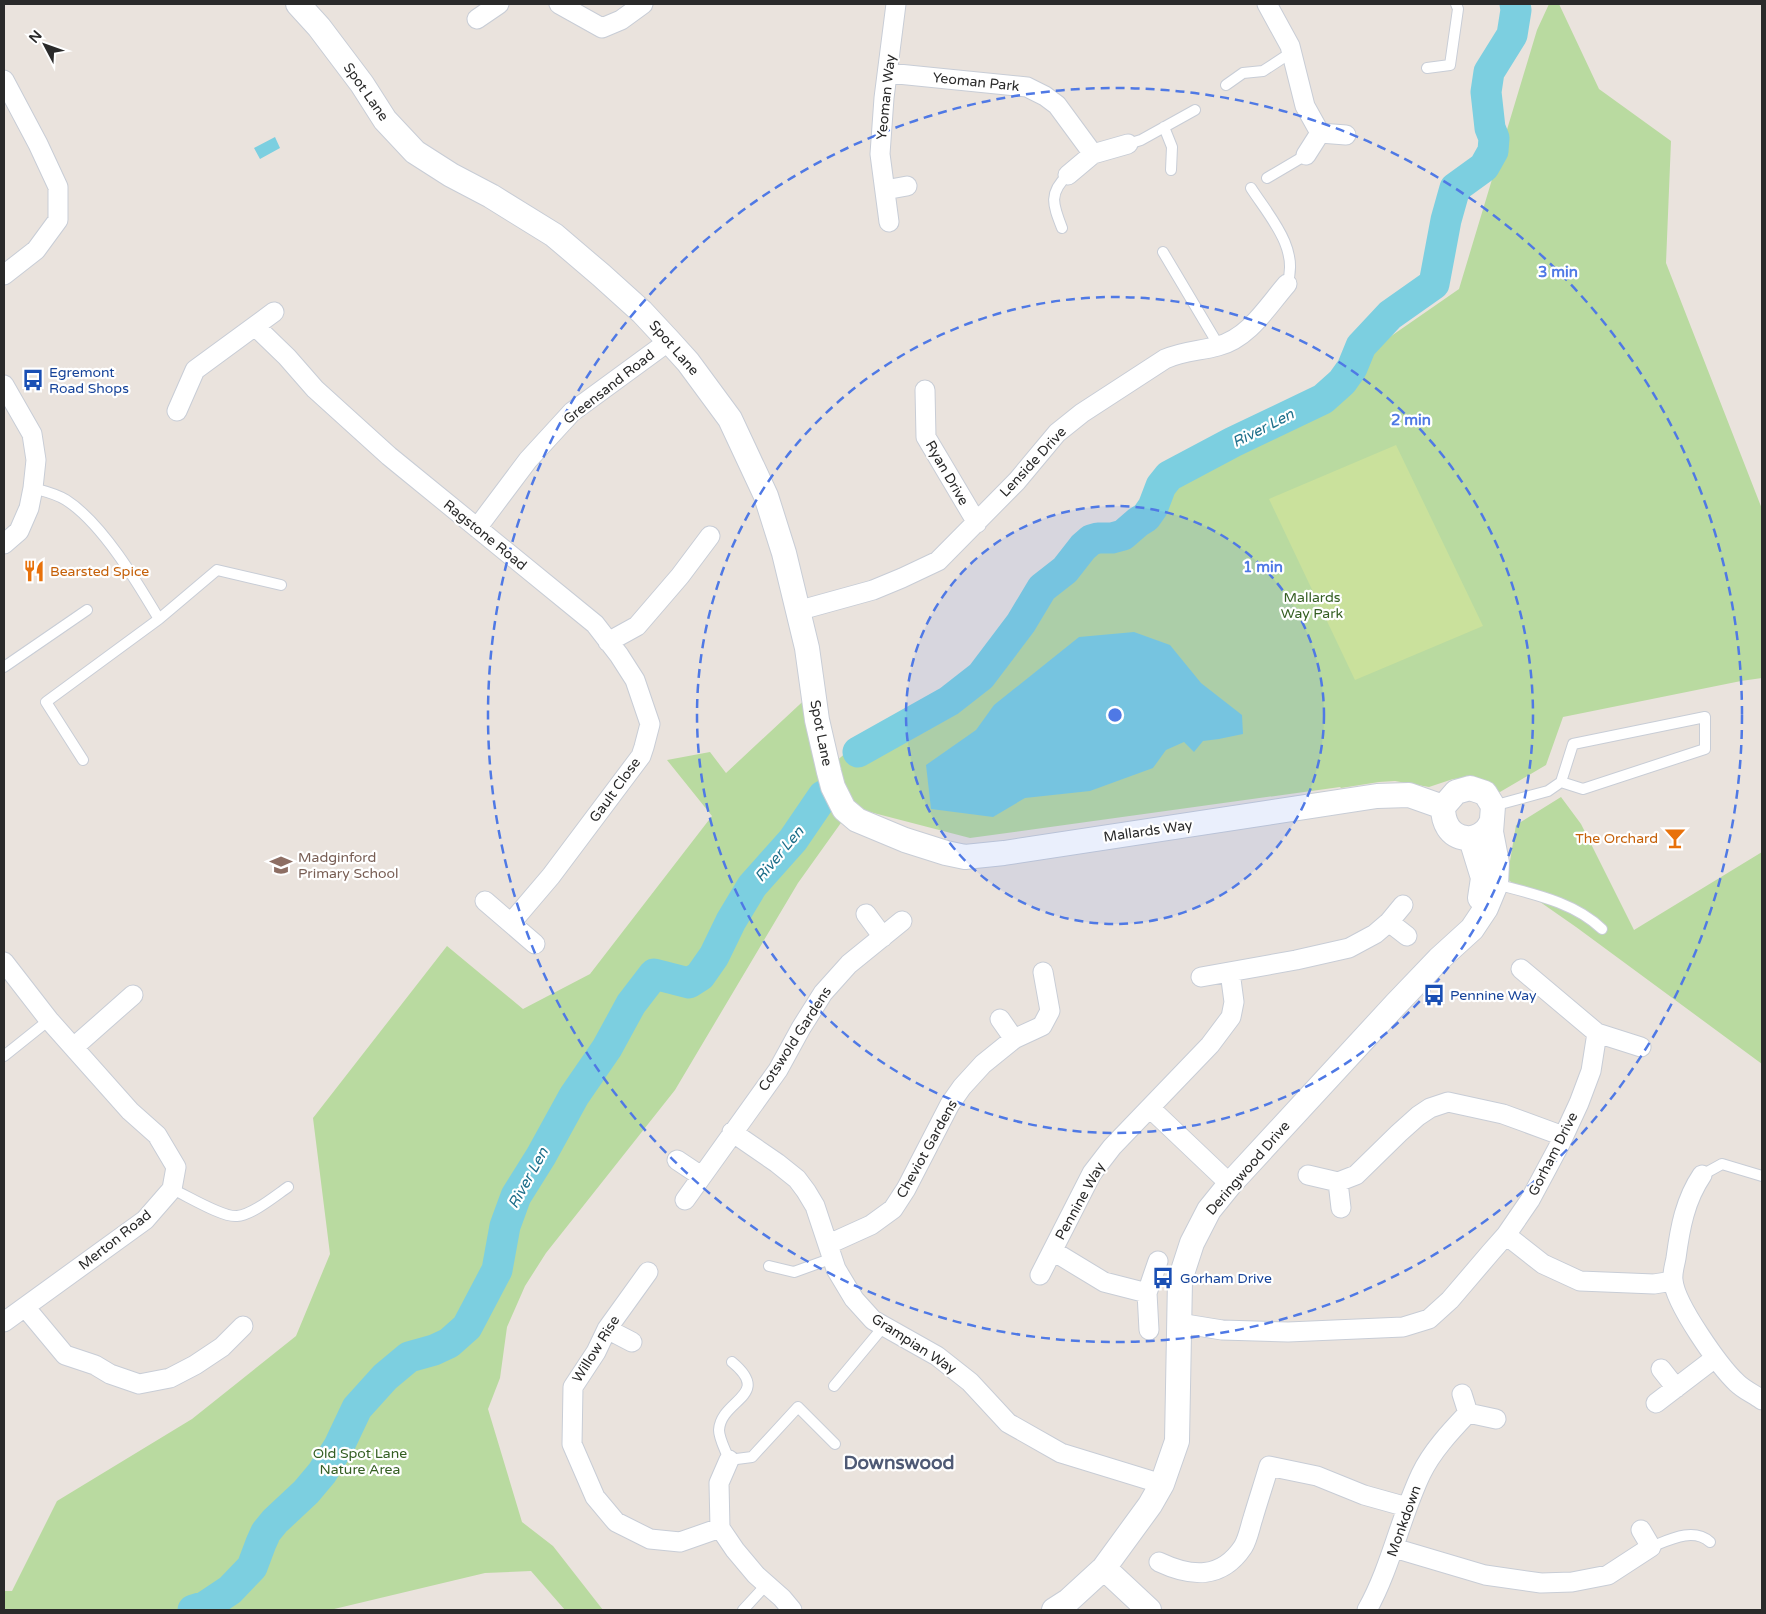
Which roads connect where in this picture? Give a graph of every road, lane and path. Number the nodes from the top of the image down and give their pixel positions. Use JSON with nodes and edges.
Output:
{"nodes":[{"id":1,"x":298,"y":4,"type":"edge"},
{"id":2,"x":499,"y":4,"type":"edge"},
{"id":3,"x":559,"y":4,"type":"edge"},
{"id":4,"x":643,"y":4,"type":"edge"},
{"id":5,"x":896,"y":4,"type":"edge"},
{"id":6,"x":1267,"y":4,"type":"edge"},
{"id":7,"x":1456,"y":4,"type":"edge"},
{"id":8,"x":477,"y":19,"type":"dead end"},
{"id":9,"x":1292,"y":52,"type":"junction"},
{"id":10,"x":1427,"y":68,"type":"dead end"},
{"id":11,"x":888,"y":73,"type":"junction"},
{"id":12,"x":4,"y":80,"type":"edge"},
{"id":13,"x":1226,"y":85,"type":"dead end"},
{"id":14,"x":1195,"y":110,"type":"dead end"},
{"id":15,"x":1164,"y":127,"type":"junction"},
{"id":16,"x":1320,"y":133,"type":"junction"},
{"id":17,"x":1346,"y":136,"type":"dead end"},
{"id":18,"x":1128,"y":144,"type":"joint"},
{"id":19,"x":1093,"y":154,"type":"junction"},
{"id":20,"x":1306,"y":155,"type":"joint"},
{"id":21,"x":1171,"y":170,"type":"dead end"},
{"id":22,"x":1068,"y":175,"type":"joint"},
{"id":23,"x":1267,"y":178,"type":"dead end"},
{"id":24,"x":906,"y":186,"type":"dead end"},
{"id":25,"x":1251,"y":188,"type":"dead end"},
{"id":26,"x":884,"y":190,"type":"junction"},
{"id":27,"x":888,"y":222,"type":"dead end"},
{"id":28,"x":1062,"y":228,"type":"dead end"},
{"id":29,"x":1163,"y":252,"type":"dead end"},
{"id":30,"x":4,"y":275,"type":"edge"},
{"id":31,"x":1286,"y":284,"type":"joint"},
{"id":32,"x":274,"y":312,"type":"dead end"},
{"id":33,"x":256,"y":326,"type":"junction"},
{"id":34,"x":669,"y":341,"type":"junction"},
{"id":35,"x":1219,"y":346,"type":"junction"},
{"id":36,"x":4,"y":385,"type":"edge"},
{"id":37,"x":924,"y":390,"type":"dead end"},
{"id":38,"x":177,"y":411,"type":"dead end"},
{"id":39,"x":33,"y":488,"type":"junction"},
{"id":40,"x":976,"y":523,"type":"junction"},
{"id":41,"x":477,"y":528,"type":"junction"},
{"id":42,"x":710,"y":536,"type":"dead end"},
{"id":43,"x":4,"y":544,"type":"edge"},
{"id":44,"x":282,"y":585,"type":"dead end"},
{"id":45,"x":87,"y":610,"type":"dead end"},
{"id":46,"x":797,"y":611,"type":"junction"},
{"id":47,"x":159,"y":619,"type":"junction"},
{"id":48,"x":608,"y":642,"type":"junction"},
{"id":49,"x":4,"y":667,"type":"edge"},
{"id":50,"x":83,"y":760,"type":"dead end"},
{"id":51,"x":1561,"y":782,"type":"junction"},
{"id":52,"x":1443,"y":807,"type":"junction"},
{"id":53,"x":1492,"y":814,"type":"junction"},
{"id":54,"x":856,"y":820,"type":"joint"},
{"id":55,"x":1471,"y":839,"type":"junction"},
{"id":56,"x":1496,"y":884,"type":"junction"},
{"id":57,"x":485,"y":901,"type":"dead end"},
{"id":58,"x":1403,"y":905,"type":"dead end"},
{"id":59,"x":866,"y":914,"type":"dead end"},
{"id":60,"x":902,"y":921,"type":"dead end"},
{"id":61,"x":1389,"y":922,"type":"junction"},
{"id":62,"x":511,"y":923,"type":"junction"},
{"id":63,"x":1472,"y":929,"type":"junction"},
{"id":64,"x":1602,"y":929,"type":"dead end"},
{"id":65,"x":1407,"y":936,"type":"dead end"},
{"id":66,"x":882,"y":937,"type":"junction"},
{"id":67,"x":535,"y":944,"type":"dead end"},
{"id":68,"x":4,"y":962,"type":"edge"},
{"id":69,"x":1520,"y":969,"type":"dead end"},
{"id":70,"x":1043,"y":972,"type":"dead end"},
{"id":71,"x":1230,"y":972,"type":"junction"},
{"id":72,"x":1201,"y":977,"type":"dead end"},
{"id":73,"x":134,"y":996,"type":"dead end"},
{"id":74,"x":1000,"y":1019,"type":"dead end"},
{"id":75,"x":49,"y":1020,"type":"junction"},
{"id":76,"x":1597,"y":1033,"type":"junction"},
{"id":77,"x":1014,"y":1039,"type":"junction"},
{"id":78,"x":74,"y":1047,"type":"junction"},
{"id":79,"x":1641,"y":1047,"type":"dead end"},
{"id":80,"x":4,"y":1056,"type":"edge"},
{"id":81,"x":1150,"y":1108,"type":"junction"},
{"id":82,"x":732,"y":1132,"type":"junction"},
{"id":83,"x":1563,"y":1136,"type":"junction"},
{"id":84,"x":677,"y":1160,"type":"dead end"},
{"id":85,"x":1308,"y":1175,"type":"dead end"},
{"id":86,"x":1702,"y":1175,"type":"joint"},
{"id":87,"x":701,"y":1176,"type":"junction"},
{"id":88,"x":1762,"y":1176,"type":"edge"},
{"id":89,"x":1338,"y":1182,"type":"junction"},
{"id":90,"x":1230,"y":1184,"type":"junction"},
{"id":91,"x":288,"y":1187,"type":"dead end"},
{"id":92,"x":172,"y":1189,"type":"junction"},
{"id":93,"x":685,"y":1200,"type":"dead end"},
{"id":94,"x":1341,"y":1208,"type":"dead end"},
{"id":95,"x":1506,"y":1235,"type":"junction"},
{"id":96,"x":831,"y":1251,"type":"junction"},
{"id":97,"x":1053,"y":1251,"type":"junction"},
{"id":98,"x":1158,"y":1261,"type":"dead end"},
{"id":99,"x":769,"y":1266,"type":"dead end"},
{"id":100,"x":648,"y":1272,"type":"dead end"},
{"id":101,"x":1040,"y":1274,"type":"dead end"},
{"id":102,"x":1673,"y":1280,"type":"junction"},
{"id":103,"x":1147,"y":1293,"type":"junction"},
{"id":104,"x":25,"y":1307,"type":"junction"},
{"id":105,"x":4,"y":1322,"type":"edge"},
{"id":106,"x":1179,"y":1323,"type":"junction"},
{"id":107,"x":243,"y":1326,"type":"dead end"},
{"id":108,"x":884,"y":1326,"type":"junction"},
{"id":109,"x":607,"y":1329,"type":"junction"},
{"id":110,"x":1149,"y":1330,"type":"dead end"},
{"id":111,"x":632,"y":1342,"type":"dead end"},
{"id":112,"x":1715,"y":1358,"type":"junction"},
{"id":113,"x":732,"y":1362,"type":"dead end"},
{"id":114,"x":1661,"y":1369,"type":"dead end"},
{"id":115,"x":834,"y":1386,"type":"dead end"},
{"id":116,"x":1676,"y":1388,"type":"junction"},
{"id":117,"x":1462,"y":1394,"type":"dead end"},
{"id":118,"x":1762,"y":1400,"type":"edge"},
{"id":119,"x":1656,"y":1403,"type":"dead end"},
{"id":120,"x":1468,"y":1413,"type":"junction"},
{"id":121,"x":1496,"y":1419,"type":"dead end"},
{"id":122,"x":835,"y":1444,"type":"dead end"},
{"id":123,"x":729,"y":1460,"type":"junction"},
{"id":124,"x":1162,"y":1484,"type":"junction"},
{"id":125,"x":1407,"y":1507,"type":"junction"},
{"id":126,"x":720,"y":1528,"type":"junction"},
{"id":127,"x":1642,"y":1530,"type":"dead end"},
{"id":128,"x":1710,"y":1542,"type":"dead end"},
{"id":129,"x":1650,"y":1547,"type":"junction"},
{"id":130,"x":1394,"y":1548,"type":"junction"},
{"id":131,"x":1158,"y":1562,"type":"dead end"},
{"id":132,"x":1104,"y":1568,"type":"junction"},
{"id":133,"x":767,"y":1584,"type":"junction"},
{"id":134,"x":743,"y":1610,"type":"edge"},
{"id":135,"x":792,"y":1610,"type":"edge"},
{"id":136,"x":1054,"y":1610,"type":"edge"},
{"id":137,"x":1149,"y":1610,"type":"edge"},
{"id":138,"x":1367,"y":1610,"type":"edge"}],
"edges":[{"from":1,"to":34,"type":"street","name":"Spot Lane"},
{"from":2,"to":8,"type":"street"},
{"from":3,"to":4,"type":"street"},
{"from":5,"to":11,"type":"street","name":"Yeoman Way"},
{"from":6,"to":9,"type":"street"},
{"from":7,"to":10,"type":"lane"},
{"from":9,"to":13,"type":"lane"},
{"from":9,"to":16,"type":"street"},
{"from":11,"to":19,"type":"street","name":"Yeoman Park"},
{"from":11,"to":26,"type":"street","name":"Yeoman Way"},
{"from":12,"to":30,"type":"street"},
{"from":14,"to":15,"type":"lane"},
{"from":15,"to":18,"type":"lane"},
{"from":15,"to":21,"type":"lane"},
{"from":16,"to":17,"type":"street"},
{"from":16,"to":20,"type":"street"},
{"from":18,"to":19,"type":"street"},
{"from":19,"to":22,"type":"street"},
{"from":20,"to":23,"type":"lane"},
{"from":22,"to":28,"type":"lane"},
{"from":24,"to":26,"type":"street"},
{"from":25,"to":31,"type":"lane"},
{"from":26,"to":27,"type":"street","name":"Yeoman Way"},
{"from":29,"to":35,"type":"lane"},
{"from":31,"to":35,"type":"street","name":"Lenside Drive"},
{"from":32,"to":33,"type":"street"},
{"from":33,"to":38,"type":"street"},
{"from":33,"to":41,"type":"street","name":"Ragstone Road"},
{"from":34,"to":41,"type":"street","name":"Greensand Road"},
{"from":34,"to":46,"type":"street","name":"Spot Lane"},
{"from":35,"to":40,"type":"street","name":"Lenside Drive"},
{"from":36,"to":39,"type":"street"},
{"from":37,"to":40,"type":"street","name":"Ryan Drive"},
{"from":39,"to":43,"type":"street"},
{"from":39,"to":47,"type":"lane"},
{"from":40,"to":46,"type":"street","name":"Lenside Drive"},
{"from":41,"to":48,"type":"street","name":"Ragstone Road"},
{"from":42,"to":48,"type":"street"},
{"from":44,"to":47,"type":"lane"},
{"from":45,"to":49,"type":"lane"},
{"from":46,"to":54,"type":"street","name":"Spot Lane"},
{"from":47,"to":50,"type":"lane"},
{"from":48,"to":62,"type":"street","name":"Gault Close"},
{"from":51,"to":51,"type":"lane"},
{"from":51,"to":53,"type":"lane"},
{"from":52,"to":53,"type":"street"},
{"from":52,"to":54,"type":"street","name":"Mallards Way"},
{"from":52,"to":55,"type":"street"},
{"from":53,"to":55,"type":"street"},
{"from":53,"to":56,"type":"street","name":"Deringwood Drive"},
{"from":55,"to":63,"type":"street"},
{"from":56,"to":63,"type":"street","name":"Deringwood Drive"},
{"from":56,"to":64,"type":"lane"},
{"from":57,"to":62,"type":"street"},
{"from":58,"to":61,"type":"street"},
{"from":59,"to":66,"type":"street"},
{"from":60,"to":66,"type":"street","name":"Cotswold Gardens"},
{"from":61,"to":65,"type":"street"},
{"from":61,"to":71,"type":"street"},
{"from":62,"to":67,"type":"street"},
{"from":63,"to":90,"type":"street","name":"Deringwood Drive"},
{"from":66,"to":82,"type":"street","name":"Cotswold Gardens"},
{"from":68,"to":75,"type":"street"},
{"from":69,"to":76,"type":"street"},
{"from":70,"to":77,"type":"street","name":"Cheviot Gardens"},
{"from":71,"to":72,"type":"street"},
{"from":71,"to":81,"type":"street","name":"Pennine Way"},
{"from":73,"to":78,"type":"street"},
{"from":74,"to":77,"type":"street"},
{"from":75,"to":78,"type":"street"},
{"from":75,"to":80,"type":"lane"},
{"from":76,"to":79,"type":"street"},
{"from":76,"to":83,"type":"street","name":"Gorham Drive"},
{"from":77,"to":96,"type":"street","name":"Cheviot Gardens"},
{"from":78,"to":92,"type":"street"},
{"from":81,"to":90,"type":"street"},
{"from":81,"to":97,"type":"street","name":"Pennine Way"},
{"from":82,"to":87,"type":"street","name":"Cotswold Gardens"},
{"from":82,"to":96,"type":"street","name":"Grampian Way"},
{"from":83,"to":89,"type":"street"},
{"from":83,"to":95,"type":"street","name":"Gorham Drive"},
{"from":84,"to":87,"type":"street"},
{"from":85,"to":89,"type":"street"},
{"from":86,"to":88,"type":"lane"},
{"from":86,"to":102,"type":"street"},
{"from":87,"to":93,"type":"street","name":"Cotswold Gardens"},
{"from":89,"to":94,"type":"street"},
{"from":90,"to":106,"type":"street","name":"Deringwood Drive"},
{"from":91,"to":92,"type":"lane"},
{"from":92,"to":104,"type":"street","name":"Merton Road"},
{"from":95,"to":102,"type":"street"},
{"from":95,"to":106,"type":"street","name":"Gorham Drive"},
{"from":96,"to":99,"type":"lane"},
{"from":96,"to":108,"type":"street","name":"Grampian Way"},
{"from":97,"to":101,"type":"street","name":"Pennine Way"},
{"from":97,"to":103,"type":"street","name":"Pennine Way"},
{"from":98,"to":103,"type":"street"},
{"from":100,"to":109,"type":"street","name":"Willow Rise"},
{"from":102,"to":112,"type":"street"},
{"from":103,"to":110,"type":"street"},
{"from":104,"to":105,"type":"street","name":"Merton Road"},
{"from":104,"to":107,"type":"street"},
{"from":106,"to":124,"type":"street","name":"Deringwood Drive"},
{"from":108,"to":115,"type":"lane"},
{"from":108,"to":124,"type":"street","name":"Grampian Way"},
{"from":109,"to":111,"type":"street"},
{"from":109,"to":126,"type":"street","name":"Willow Rise"},
{"from":112,"to":116,"type":"street"},
{"from":112,"to":118,"type":"street"},
{"from":113,"to":123,"type":"lane"},
{"from":114,"to":116,"type":"street"},
{"from":116,"to":119,"type":"street"},
{"from":117,"to":120,"type":"street"},
{"from":120,"to":121,"type":"street"},
{"from":120,"to":125,"type":"street","name":"Monkdown"},
{"from":122,"to":123,"type":"lane"},
{"from":123,"to":126,"type":"street"},
{"from":124,"to":132,"type":"street","name":"Deringwood Drive"},
{"from":125,"to":130,"type":"street","name":"Monkdown"},
{"from":125,"to":131,"type":"street"},
{"from":126,"to":133,"type":"street"},
{"from":127,"to":129,"type":"street"},
{"from":128,"to":129,"type":"lane"},
{"from":129,"to":130,"type":"street"},
{"from":130,"to":138,"type":"street","name":"Monkdown"},
{"from":132,"to":136,"type":"street","name":"Deringwood Drive"},
{"from":132,"to":137,"type":"street"},
{"from":133,"to":134,"type":"lane"},
{"from":133,"to":135,"type":"street"}]}
